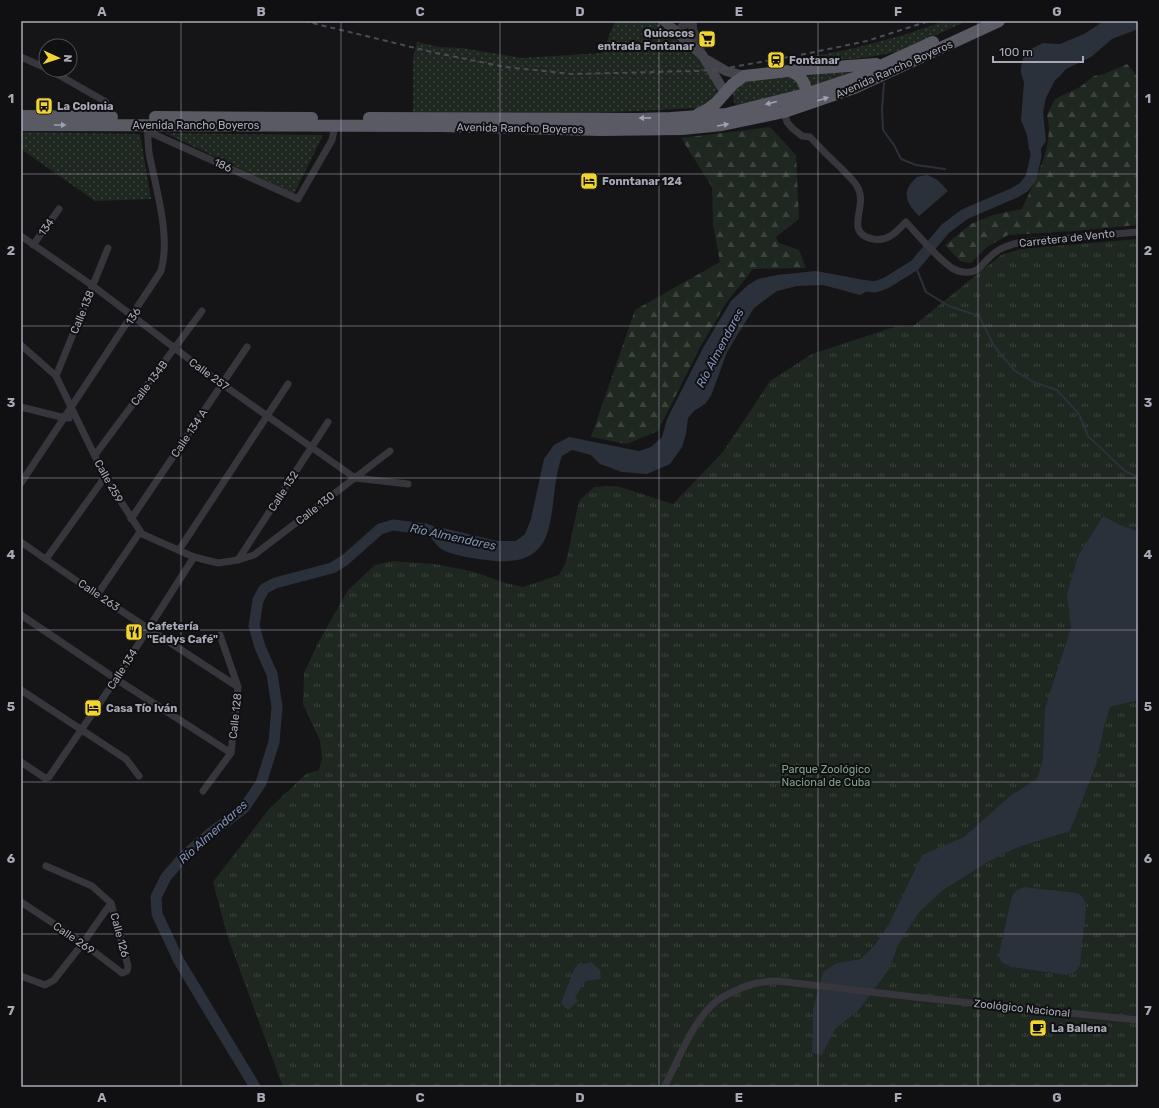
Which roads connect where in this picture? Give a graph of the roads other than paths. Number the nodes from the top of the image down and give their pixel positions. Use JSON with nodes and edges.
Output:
{"nodes":[{"id":1,"x":688,"y":21,"type":"edge"},
{"id":2,"x":692,"y":21,"type":"edge"},
{"id":3,"x":980,"y":21,"type":"edge"},
{"id":4,"x":999,"y":21,"type":"edge"},
{"id":5,"x":666,"y":22,"type":"edge"},
{"id":6,"x":677,"y":32,"type":"junction"},
{"id":7,"x":703,"y":56,"type":"junction"},
{"id":8,"x":21,"y":57,"type":"edge"},
{"id":9,"x":899,"y":58,"type":"junction"},
{"id":10,"x":38,"y":64,"type":"edge"},
{"id":11,"x":790,"y":71,"type":"junction"},
{"id":12,"x":744,"y":76,"type":"junction"},
{"id":13,"x":64,"y":78,"type":"edge"},
{"id":14,"x":725,"y":93,"type":"junction"},
{"id":15,"x":806,"y":94,"type":"junction"},
{"id":16,"x":788,"y":111,"type":"junction"},
{"id":17,"x":736,"y":112,"type":"junction"},
{"id":18,"x":21,"y":116,"type":"edge"},
{"id":19,"x":107,"y":117,"type":"junction"},
{"id":20,"x":684,"y":117,"type":"junction"},
{"id":21,"x":748,"y":120,"type":"junction"},
{"id":22,"x":21,"y":125,"type":"edge"},
{"id":23,"x":335,"y":126,"type":"junction"},
{"id":24,"x":147,"y":128,"type":"junction"},
{"id":25,"x":59,"y":209,"type":"dead end"},
{"id":26,"x":1138,"y":232,"type":"edge"},
{"id":27,"x":21,"y":236,"type":"edge"},
{"id":28,"x":33,"y":245,"type":"junction"},
{"id":29,"x":108,"y":248,"type":"dead end"},
{"id":30,"x":93,"y":286,"type":"junction"},
{"id":31,"x":202,"y":311,"type":"dead end"},
{"id":32,"x":132,"y":316,"type":"junction"},
{"id":33,"x":21,"y":345,"type":"edge"},
{"id":34,"x":246,"y":347,"type":"dead end"},
{"id":35,"x":175,"y":349,"type":"junction"},
{"id":36,"x":56,"y":376,"type":"junction"},
{"id":37,"x":222,"y":384,"type":"junction"},
{"id":38,"x":288,"y":384,"type":"dead end"},
{"id":39,"x":21,"y":407,"type":"edge"},
{"id":40,"x":72,"y":408,"type":"junction"},
{"id":41,"x":267,"y":415,"type":"junction"},
{"id":42,"x":77,"y":417,"type":"junction"},
{"id":43,"x":65,"y":418,"type":"junction"},
{"id":44,"x":328,"y":422,"type":"dead end"},
{"id":45,"x":312,"y":447,"type":"junction"},
{"id":46,"x":390,"y":451,"type":"dead end"},
{"id":47,"x":95,"y":455,"type":"junction"},
{"id":48,"x":106,"y":477,"type":"junction"},
{"id":49,"x":355,"y":478,"type":"junction"},
{"id":50,"x":22,"y":479,"type":"edge"},
{"id":51,"x":408,"y":484,"type":"dead end"},
{"id":52,"x":131,"y":519,"type":"junction"},
{"id":53,"x":140,"y":532,"type":"junction"},
{"id":54,"x":21,"y":542,"type":"edge"},
{"id":55,"x":179,"y":550,"type":"junction"},
{"id":56,"x":194,"y":557,"type":"junction"},
{"id":57,"x":46,"y":559,"type":"junction"},
{"id":58,"x":238,"y":560,"type":"junction"},
{"id":59,"x":97,"y":595,"type":"junction"},
{"id":60,"x":21,"y":615,"type":"edge"},
{"id":61,"x":148,"y":628,"type":"junction"},
{"id":62,"x":220,"y":635,"type":"dead end"},
{"id":63,"x":116,"y":679,"type":"junction"},
{"id":64,"x":238,"y":687,"type":"junction"},
{"id":65,"x":21,"y":690,"type":"edge"},
{"id":66,"x":81,"y":730,"type":"junction"},
{"id":67,"x":231,"y":754,"type":"junction"},
{"id":68,"x":21,"y":762,"type":"edge"},
{"id":69,"x":139,"y":776,"type":"dead end"},
{"id":70,"x":203,"y":791,"type":"dead end"},
{"id":71,"x":46,"y":866,"type":"dead end"},
{"id":72,"x":21,"y":902,"type":"edge"},
{"id":73,"x":111,"y":903,"type":"junction"},
{"id":74,"x":83,"y":943,"type":"junction"},
{"id":75,"x":127,"y":971,"type":"joint"},
{"id":76,"x":21,"y":976,"type":"edge"},
{"id":77,"x":1138,"y":1020,"type":"edge"},
{"id":78,"x":664,"y":1087,"type":"edge"}],
"edges":[{"from":1,"to":6,"type":"street"},
{"from":2,"to":7,"type":"street"},
{"from":3,"to":9,"type":"highway","name":"Avenida Rancho Boyeros"},
{"from":16,"to":4,"type":"highway","name":"Avenida Rancho Boyeros","one_way":true},
{"from":5,"to":6,"type":"main road"},
{"from":6,"to":7,"type":"main road"},
{"from":7,"to":12,"type":"main road"},
{"from":7,"to":14,"type":"main road"},
{"from":8,"to":10,"type":"street"},
{"from":9,"to":11,"type":"highway"},
{"from":9,"to":15,"type":"highway","name":"Avenida Rancho Boyeros"},
{"from":11,"to":12,"type":"highway"},
{"from":11,"to":15,"type":"highway"},
{"from":12,"to":14,"type":"highway"},
{"from":13,"to":19,"type":"street"},
{"from":14,"to":17,"type":"highway"},
{"from":14,"to":20,"type":"highway"},
{"from":15,"to":16,"type":"highway"},
{"from":15,"to":17,"type":"highway","name":"Avenida Rancho Boyeros","one_way":true},
{"from":16,"to":21,"type":"highway","name":"Avenida Rancho Boyeros"},
{"from":16,"to":26,"type":"street","name":"Carretera de Vento"},
{"from":17,"to":20,"type":"highway","name":"Avenida Rancho Boyeros"},
{"from":17,"to":21,"type":"highway"},
{"from":18,"to":19,"type":"highway","name":"Avenida Rancho Boyeros"},
{"from":20,"to":19,"type":"highway","name":"Avenida Rancho Boyeros","one_way":true},
{"from":23,"to":21,"type":"highway","name":"Avenida Rancho Boyeros","one_way":true},
{"from":22,"to":24,"type":"highway","name":"Avenida Rancho Boyeros","one_way":true},
{"from":23,"to":24,"type":"highway","name":"Avenida Rancho Boyeros"},
{"from":23,"to":24,"type":"street","name":"186"},
{"from":24,"to":32,"type":"street","name":"136"},
{"from":25,"to":28,"type":"street","name":"134"},
{"from":27,"to":28,"type":"street","name":"Calle 257"},
{"from":28,"to":30,"type":"street","name":"Calle 257"},
{"from":29,"to":30,"type":"street","name":"Calle 138"},
{"from":30,"to":32,"type":"street","name":"Calle 257"},
{"from":30,"to":36,"type":"street","name":"Calle 138"},
{"from":31,"to":35,"type":"street","name":"Calle 134B"},
{"from":32,"to":35,"type":"street","name":"Calle 257"},
{"from":32,"to":40,"type":"street","name":"136"},
{"from":33,"to":36,"type":"street","name":"Calle 259"},
{"from":34,"to":37,"type":"street","name":"Calle 134 A"},
{"from":35,"to":37,"type":"street","name":"Calle 257"},
{"from":35,"to":47,"type":"street","name":"Calle 134B"},
{"from":36,"to":40,"type":"street","name":"Calle 259"},
{"from":37,"to":41,"type":"street","name":"Calle 257"},
{"from":37,"to":52,"type":"street","name":"Calle 134 A"},
{"from":38,"to":41,"type":"street"},
{"from":39,"to":43,"type":"street"},
{"from":40,"to":42,"type":"street","name":"Calle 259"},
{"from":40,"to":43,"type":"street","name":"136"},
{"from":41,"to":45,"type":"street","name":"Calle 257"},
{"from":41,"to":55,"type":"street"},
{"from":42,"to":43,"type":"street"},
{"from":42,"to":47,"type":"street","name":"Calle 259"},
{"from":43,"to":50,"type":"street","name":"136"},
{"from":44,"to":45,"type":"street","name":"Calle 132"},
{"from":45,"to":49,"type":"street","name":"Calle 257"},
{"from":45,"to":58,"type":"street","name":"Calle 132"},
{"from":46,"to":49,"type":"street","name":"Calle 130"},
{"from":47,"to":48,"type":"street","name":"Calle 259"},
{"from":48,"to":52,"type":"street","name":"Calle 259"},
{"from":48,"to":57,"type":"street"},
{"from":49,"to":51,"type":"street","name":"Calle 257"},
{"from":49,"to":58,"type":"street","name":"Calle 130"},
{"from":52,"to":53,"type":"street","name":"Calle 259"},
{"from":53,"to":55,"type":"street","name":"Calle 259"},
{"from":53,"to":59,"type":"street"},
{"from":54,"to":57,"type":"street","name":"Calle 263"},
{"from":55,"to":56,"type":"street","name":"Calle 259"},
{"from":56,"to":58,"type":"street","name":"Calle 259"},
{"from":56,"to":61,"type":"street","name":"Calle 134"},
{"from":57,"to":59,"type":"street","name":"Calle 263"},
{"from":59,"to":61,"type":"street","name":"Calle 263"},
{"from":60,"to":63,"type":"street"},
{"from":61,"to":63,"type":"street","name":"Calle 134"},
{"from":61,"to":64,"type":"street","name":"Calle 263"},
{"from":62,"to":64,"type":"street","name":"Calle 128"},
{"from":63,"to":66,"type":"street","name":"Calle 134"},
{"from":63,"to":67,"type":"street"},
{"from":64,"to":67,"type":"street","name":"Calle 128"},
{"from":65,"to":66,"type":"street"},
{"from":66,"to":68,"type":"street","name":"Calle 134"},
{"from":66,"to":69,"type":"street"},
{"from":67,"to":70,"type":"street","name":"Calle 128"},
{"from":71,"to":73,"type":"street","name":"Calle 126"},
{"from":72,"to":74,"type":"street","name":"Calle 269"},
{"from":73,"to":74,"type":"street"},
{"from":73,"to":75,"type":"street","name":"Calle 126"},
{"from":74,"to":75,"type":"street","name":"Calle 269"},
{"from":74,"to":76,"type":"street"},
{"from":77,"to":78,"type":"street","name":"Zoológico Nacional"}]}
